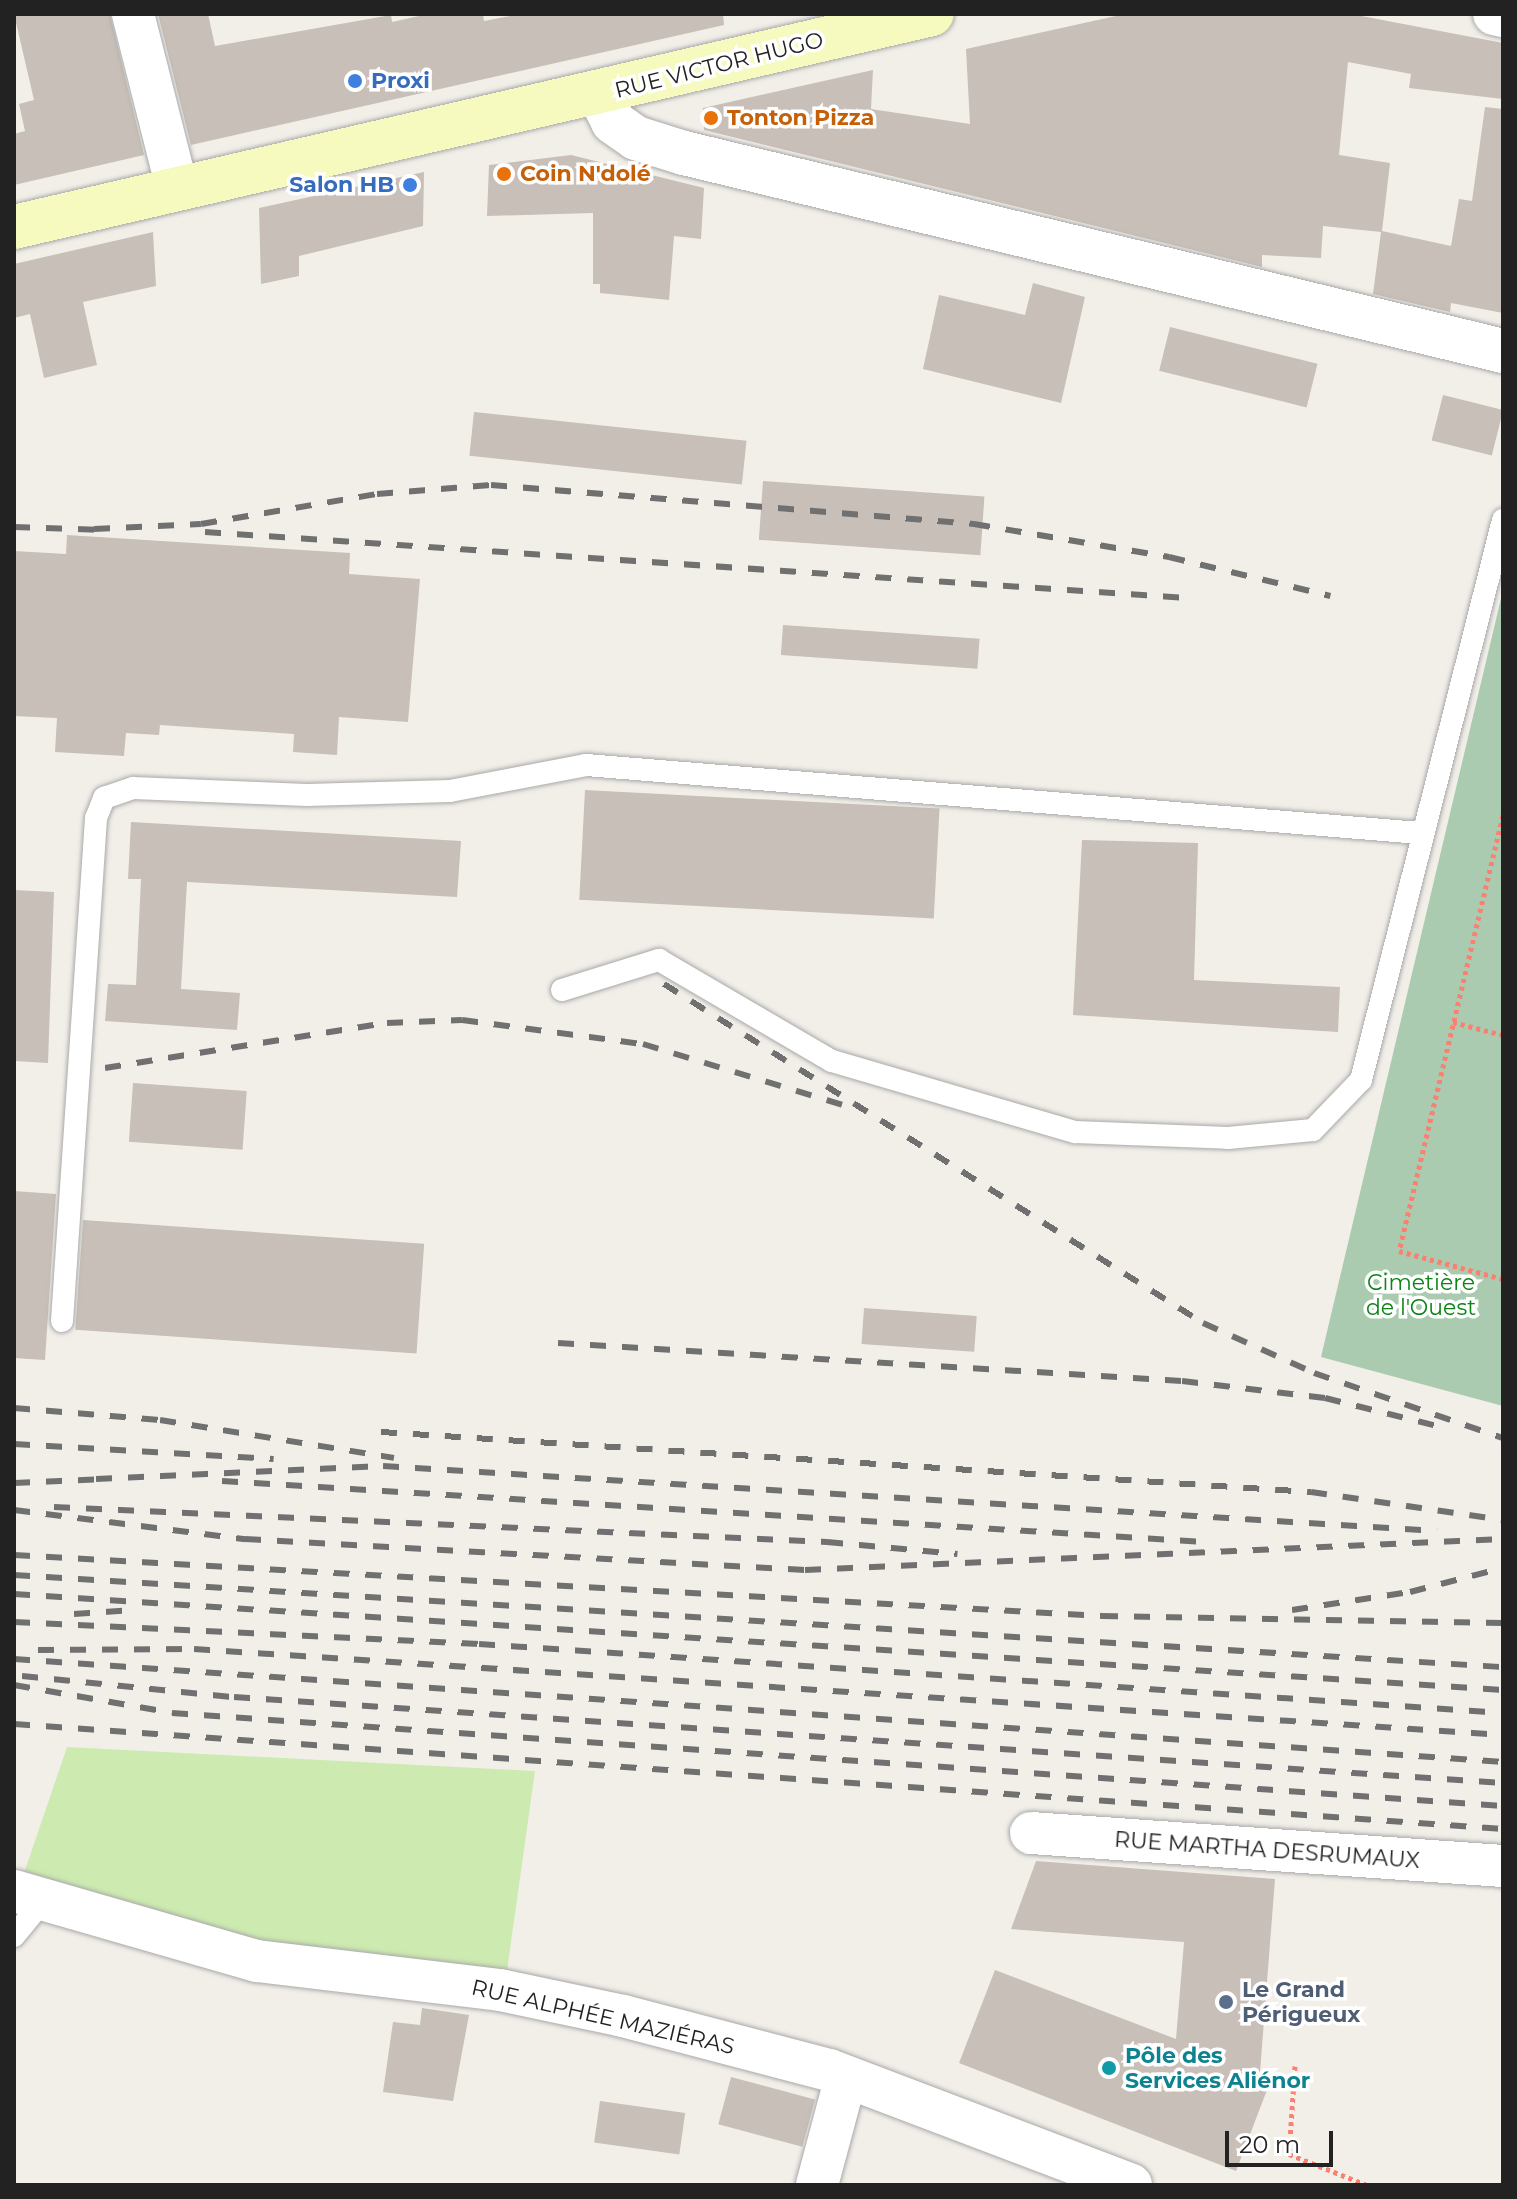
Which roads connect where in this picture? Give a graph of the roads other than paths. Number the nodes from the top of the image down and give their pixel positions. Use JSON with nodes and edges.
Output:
{"nodes":[{"id":1,"x":133,"y":14,"type":"edge"},
{"id":2,"x":932,"y":14,"type":"edge"},
{"id":3,"x":1494,"y":14,"type":"edge"},
{"id":4,"x":1503,"y":16,"type":"edge"},
{"id":5,"x":599,"y":94,"type":"junction"},
{"id":6,"x":177,"y":188,"type":"junction"},
{"id":7,"x":14,"y":227,"type":"edge"},
{"id":8,"x":1503,"y":351,"type":"edge"},
{"id":9,"x":1503,"y":520,"type":"edge"},
{"id":10,"x":1421,"y":833,"type":"junction"},
{"id":11,"x":562,"y":990,"type":"dead end"},
{"id":12,"x":62,"y":1321,"type":"dead end"},
{"id":13,"x":1031,"y":1833,"type":"dead end"},
{"id":14,"x":1503,"y":1866,"type":"edge"},
{"id":15,"x":28,"y":1896,"type":"edge"},
{"id":16,"x":14,"y":1936,"type":"edge"},
{"id":17,"x":846,"y":2077,"type":"junction"},
{"id":18,"x":817,"y":2185,"type":"edge"},
{"id":19,"x":1131,"y":2185,"type":"edge"}],
"edges":[{"from":1,"to":6,"type":"street"},
{"from":2,"to":5,"type":"main road","name":"RUE VICTOR HUGO"},
{"from":3,"to":4,"type":"street"},
{"from":5,"to":6,"type":"main road","name":"RUE VICTOR HUGO"},
{"from":5,"to":8,"type":"street"},
{"from":6,"to":7,"type":"main road","name":"RUE VICTOR HUGO"},
{"from":9,"to":10,"type":"lane"},
{"from":10,"to":11,"type":"lane"},
{"from":10,"to":12,"type":"lane"},
{"from":13,"to":14,"type":"street","name":"RUE MARTHA DESRUMAUX"},
{"from":15,"to":16,"type":"lane"},
{"from":15,"to":17,"type":"street","name":"RUE ALPHÉE MAZIÉRAS"},
{"from":17,"to":18,"type":"street"},
{"from":17,"to":19,"type":"street","name":"RUE ALPHÉE MAZIÉRAS"}]}
